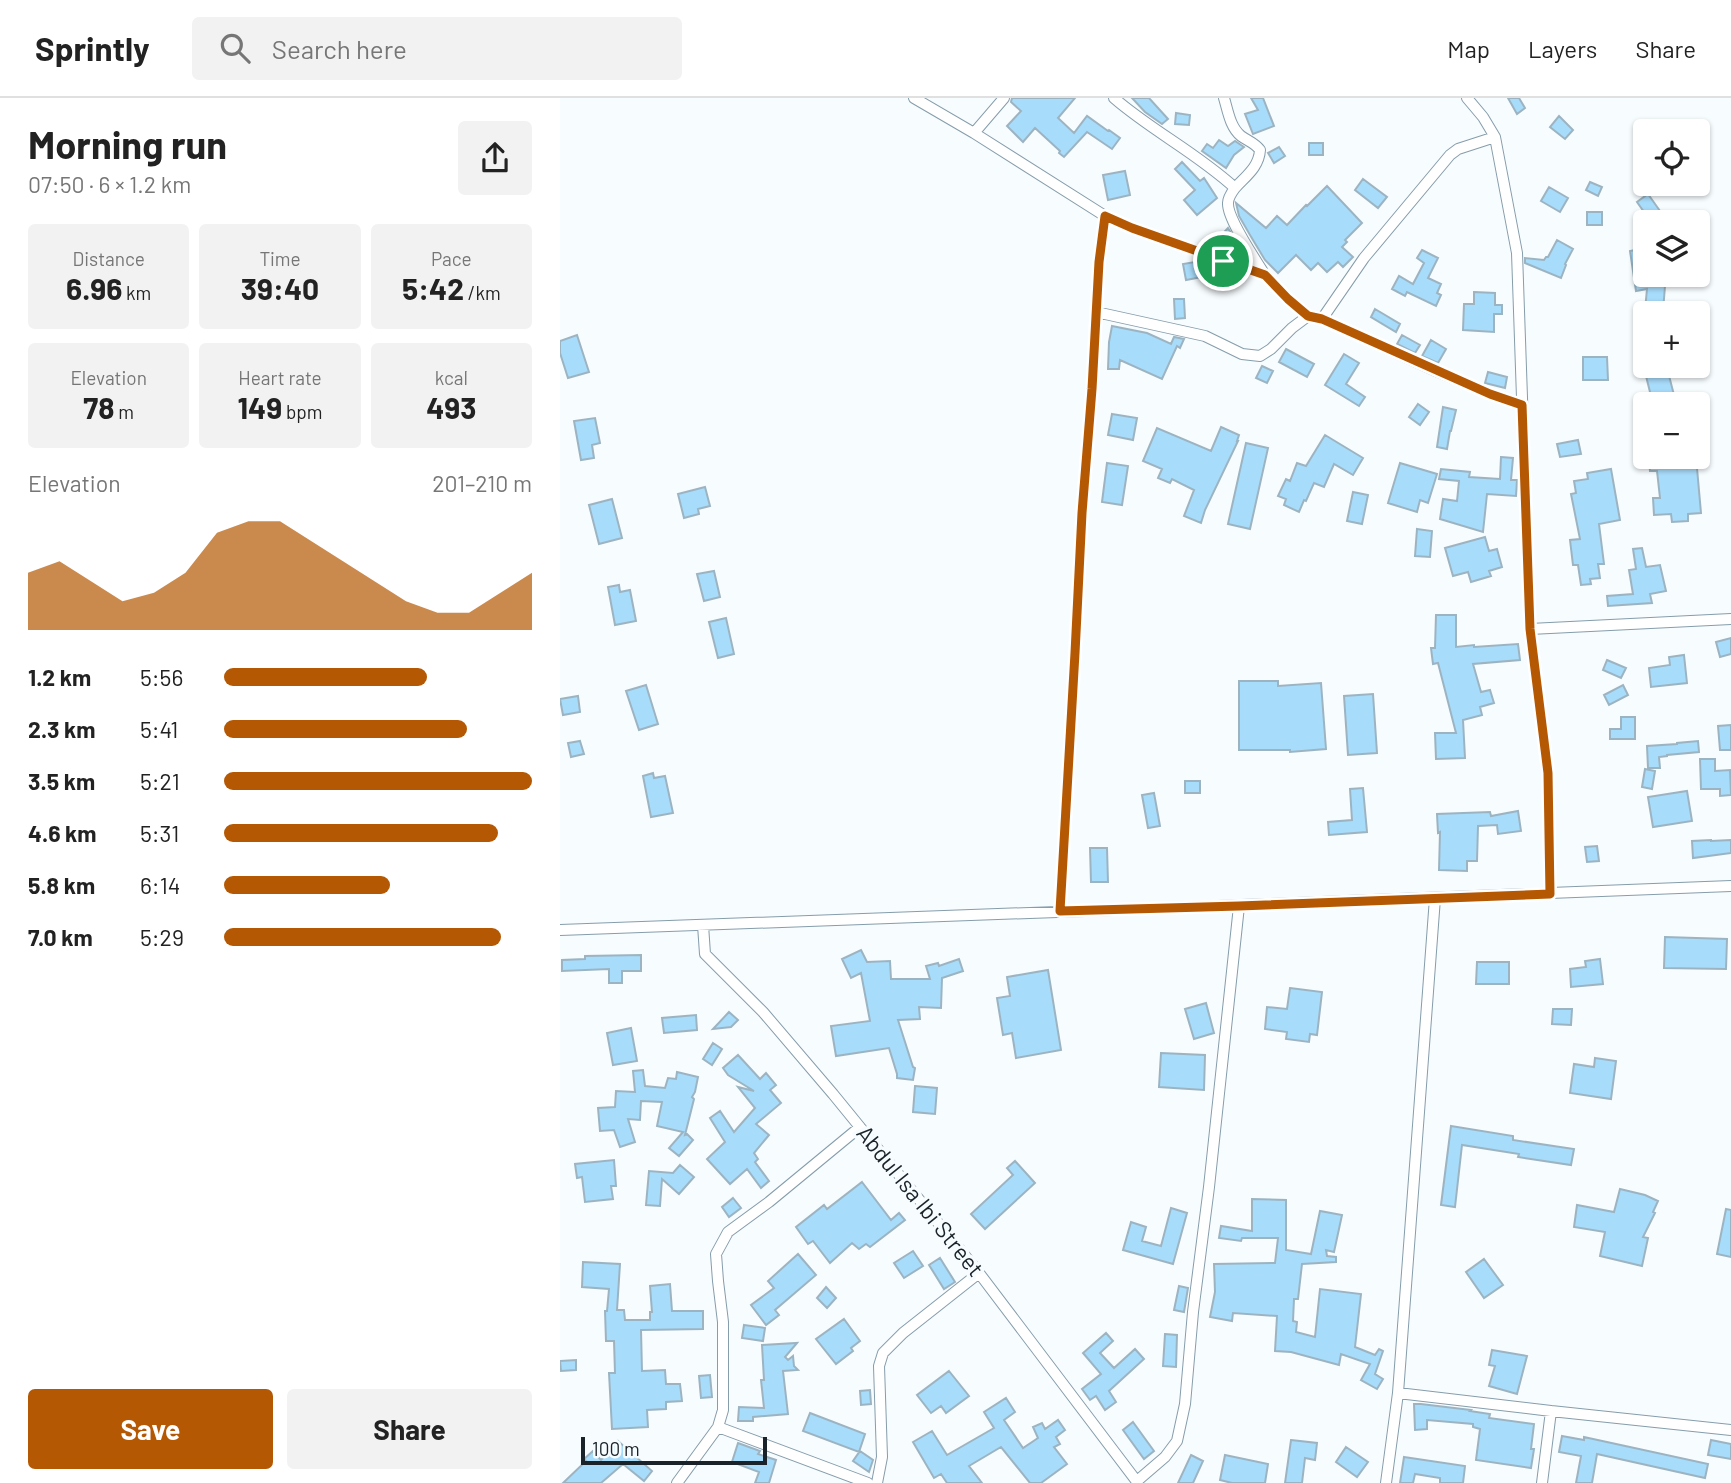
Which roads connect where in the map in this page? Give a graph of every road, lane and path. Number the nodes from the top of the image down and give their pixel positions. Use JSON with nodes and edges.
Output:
{"nodes":[{"id":1,"x":915,"y":98,"type":"edge"},
{"id":2,"x":1004,"y":98,"type":"edge"},
{"id":3,"x":1114,"y":98,"type":"edge"},
{"id":4,"x":1224,"y":98,"type":"edge"},
{"id":5,"x":1467,"y":98,"type":"edge"},
{"id":6,"x":974,"y":133,"type":"junction"},
{"id":7,"x":1495,"y":137,"type":"junction"},
{"id":8,"x":1235,"y":188,"type":"junction"},
{"id":9,"x":1105,"y":216,"type":"junction"},
{"id":10,"x":1265,"y":275,"type":"junction"},
{"id":11,"x":1096,"y":312,"type":"junction"},
{"id":12,"x":1308,"y":316,"type":"junction"},
{"id":13,"x":1322,"y":319,"type":"junction"},
{"id":14,"x":1522,"y":405,"type":"junction"},
{"id":15,"x":1731,"y":619,"type":"edge"},
{"id":16,"x":1530,"y":629,"type":"junction"},
{"id":17,"x":1731,"y":886,"type":"edge"},
{"id":18,"x":1550,"y":894,"type":"junction"},
{"id":19,"x":1435,"y":898,"type":"junction"},
{"id":20,"x":1239,"y":906,"type":"junction"},
{"id":21,"x":1060,"y":911,"type":"junction"},
{"id":22,"x":703,"y":925,"type":"junction"},
{"id":23,"x":560,"y":930,"type":"edge"},
{"id":24,"x":860,"y":1127,"type":"junction"},
{"id":25,"x":979,"y":1273,"type":"junction"},
{"id":26,"x":1398,"y":1392,"type":"junction"},
{"id":27,"x":1551,"y":1411,"type":"junction"},
{"id":28,"x":718,"y":1427,"type":"junction"},
{"id":29,"x":1731,"y":1430,"type":"edge"},
{"id":30,"x":1138,"y":1482,"type":"edge"},
{"id":31,"x":677,"y":1483,"type":"edge"},
{"id":32,"x":868,"y":1483,"type":"edge"},
{"id":33,"x":877,"y":1483,"type":"edge"},
{"id":34,"x":1386,"y":1483,"type":"edge"},
{"id":35,"x":1542,"y":1483,"type":"edge"}],
"edges":[{"from":1,"to":6,"type":"street"},
{"from":2,"to":6,"type":"street"},
{"from":3,"to":8,"type":"street"},
{"from":4,"to":8,"type":"street"},
{"from":5,"to":7,"type":"street"},
{"from":6,"to":9,"type":"street"},
{"from":7,"to":13,"type":"street"},
{"from":7,"to":14,"type":"street"},
{"from":8,"to":10,"type":"street"},
{"from":9,"to":10,"type":"street"},
{"from":9,"to":11,"type":"street"},
{"from":10,"to":12,"type":"street"},
{"from":11,"to":12,"type":"street"},
{"from":11,"to":21,"type":"street"},
{"from":12,"to":13,"type":"street"},
{"from":13,"to":14,"type":"street"},
{"from":14,"to":16,"type":"street"},
{"from":15,"to":16,"type":"street"},
{"from":16,"to":18,"type":"street"},
{"from":17,"to":18,"type":"street"},
{"from":18,"to":19,"type":"street"},
{"from":19,"to":20,"type":"street"},
{"from":19,"to":26,"type":"street"},
{"from":20,"to":21,"type":"street"},
{"from":20,"to":30,"type":"street"},
{"from":21,"to":22,"type":"street"},
{"from":22,"to":23,"type":"street"},
{"from":22,"to":24,"type":"street","name":"Abdul Isa Ibi Street"},
{"from":24,"to":25,"type":"street","name":"Abdul Isa Ibi Street"},
{"from":24,"to":28,"type":"street"},
{"from":25,"to":30,"type":"street","name":"Abdul Isa Ibi Street"},
{"from":25,"to":33,"type":"street"},
{"from":26,"to":27,"type":"street"},
{"from":26,"to":34,"type":"street"},
{"from":27,"to":29,"type":"street"},
{"from":27,"to":35,"type":"street"},
{"from":28,"to":31,"type":"street"},
{"from":28,"to":32,"type":"street"}]}
